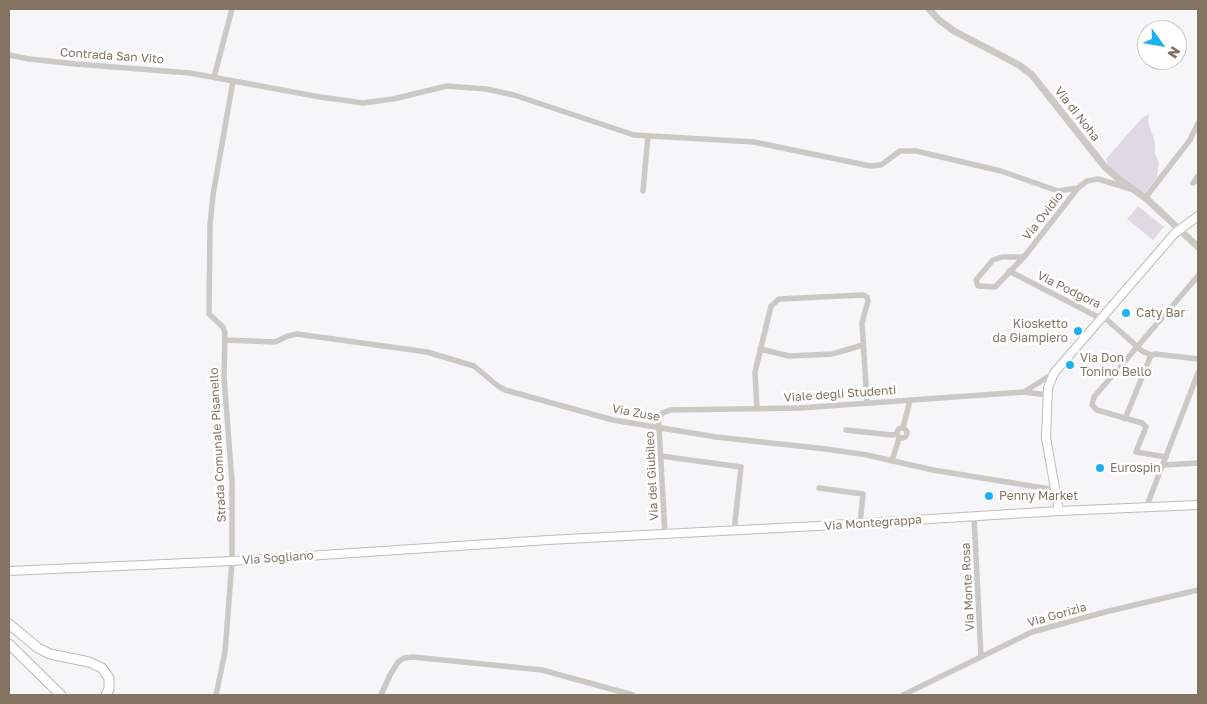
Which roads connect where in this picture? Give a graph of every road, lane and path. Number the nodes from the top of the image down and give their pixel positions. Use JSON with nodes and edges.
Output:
{"nodes":[{"id":1,"x":232,"y":9,"type":"edge"},
{"id":2,"x":929,"y":9,"type":"edge"},
{"id":3,"x":9,"y":55,"type":"edge"},
{"id":4,"x":214,"y":77,"type":"junction"},
{"id":5,"x":233,"y":81,"type":"junction"},
{"id":6,"x":1198,"y":123,"type":"edge"},
{"id":7,"x":648,"y":136,"type":"junction"},
{"id":8,"x":1198,"y":140,"type":"edge"},
{"id":9,"x":1188,"y":143,"type":"junction"},
{"id":10,"x":1078,"y":188,"type":"junction"},
{"id":11,"x":643,"y":191,"type":"dead end"},
{"id":12,"x":1135,"y":191,"type":"junction"},
{"id":13,"x":1146,"y":198,"type":"junction"},
{"id":14,"x":1198,"y":216,"type":"edge"},
{"id":15,"x":1180,"y":229,"type":"junction"},
{"id":16,"x":1198,"y":247,"type":"edge"},
{"id":17,"x":1024,"y":257,"type":"junction"},
{"id":18,"x":1009,"y":271,"type":"junction"},
{"id":19,"x":1198,"y":276,"type":"edge"},
{"id":20,"x":1104,"y":317,"type":"junction"},
{"id":21,"x":226,"y":340,"type":"junction"},
{"id":22,"x":864,"y":345,"type":"junction"},
{"id":23,"x":1136,"y":346,"type":"junction"},
{"id":24,"x":760,"y":349,"type":"junction"},
{"id":25,"x":1151,"y":355,"type":"junction"},
{"id":26,"x":1198,"y":359,"type":"edge"},
{"id":27,"x":1054,"y":373,"type":"junction"},
{"id":28,"x":1198,"y":373,"type":"edge"},
{"id":29,"x":1024,"y":392,"type":"junction"},
{"id":30,"x":1048,"y":395,"type":"junction"},
{"id":31,"x":910,"y":400,"type":"junction"},
{"id":32,"x":867,"y":403,"type":"junction"},
{"id":33,"x":757,"y":409,"type":"junction"},
{"id":34,"x":658,"y":417,"type":"joint"},
{"id":35,"x":1126,"y":419,"type":"junction"},
{"id":36,"x":659,"y":427,"type":"junction"},
{"id":37,"x":846,"y":430,"type":"dead end"},
{"id":38,"x":898,"y":436,"type":"junction"},
{"id":39,"x":661,"y":456,"type":"junction"},
{"id":40,"x":1166,"y":457,"type":"junction"},
{"id":41,"x":892,"y":461,"type":"junction"},
{"id":42,"x":1198,"y":463,"type":"edge"},
{"id":43,"x":1163,"y":465,"type":"junction"},
{"id":44,"x":819,"y":488,"type":"dead end"},
{"id":45,"x":1056,"y":490,"type":"junction"},
{"id":46,"x":1198,"y":505,"type":"edge"},
{"id":47,"x":1146,"y":508,"type":"junction"},
{"id":48,"x":1059,"y":511,"type":"junction"},
{"id":49,"x":974,"y":517,"type":"junction"},
{"id":50,"x":860,"y":524,"type":"junction"},
{"id":51,"x":734,"y":531,"type":"junction"},
{"id":52,"x":665,"y":534,"type":"junction"},
{"id":53,"x":548,"y":540,"type":"joint"},
{"id":54,"x":232,"y":561,"type":"junction"},
{"id":55,"x":9,"y":571,"type":"edge"},
{"id":56,"x":1198,"y":590,"type":"edge"},
{"id":57,"x":9,"y":624,"type":"edge"},
{"id":58,"x":9,"y":644,"type":"edge"},
{"id":59,"x":981,"y":657,"type":"junction"},
{"id":60,"x":62,"y":695,"type":"edge"},
{"id":61,"x":106,"y":695,"type":"edge"},
{"id":62,"x":216,"y":695,"type":"edge"},
{"id":63,"x":381,"y":695,"type":"edge"},
{"id":64,"x":633,"y":695,"type":"edge"},
{"id":65,"x":903,"y":695,"type":"edge"}],
"edges":[{"from":1,"to":4,"type":"street"},
{"from":2,"to":12,"type":"street","name":"Via di Noha"},
{"from":3,"to":4,"type":"street","name":"Contrada San Vito"},
{"from":4,"to":5,"type":"street","name":"Contrada San Vito"},
{"from":5,"to":7,"type":"street","name":"Contrada San Vito"},
{"from":5,"to":21,"type":"street"},
{"from":6,"to":9,"type":"street"},
{"from":7,"to":10,"type":"street","name":"Contrada San Vito"},
{"from":7,"to":11,"type":"street"},
{"from":8,"to":9,"type":"street"},
{"from":9,"to":13,"type":"street"},
{"from":10,"to":12,"type":"street"},
{"from":10,"to":17,"type":"street","name":"Via Ovidio"},
{"from":12,"to":13,"type":"street","name":"Via di Noha"},
{"from":13,"to":15,"type":"street","name":"Via di Noha"},
{"from":14,"to":15,"type":"main road"},
{"from":15,"to":16,"type":"street","name":"Via di Noha"},
{"from":15,"to":20,"type":"main road"},
{"from":17,"to":18,"type":"street","name":"Via Ovidio"},
{"from":17,"to":18,"type":"street","name":"Via Ovidio"},
{"from":18,"to":20,"type":"street","name":"Via Podgora"},
{"from":19,"to":23,"type":"street"},
{"from":20,"to":23,"type":"street","name":"Via Podgora"},
{"from":20,"to":27,"type":"main road"},
{"from":21,"to":36,"type":"street","name":"Via Zuse"},
{"from":21,"to":54,"type":"street","name":"Strada Comunale Pisanello"},
{"from":22,"to":24,"type":"street"},
{"from":22,"to":24,"type":"street"},
{"from":22,"to":32,"type":"street"},
{"from":23,"to":25,"type":"street","name":"Via Podgora"},
{"from":23,"to":35,"type":"street"},
{"from":24,"to":33,"type":"street"},
{"from":25,"to":26,"type":"street","name":"Via Podgora"},
{"from":25,"to":35,"type":"street"},
{"from":27,"to":29,"type":"street"},
{"from":27,"to":30,"type":"main road"},
{"from":28,"to":40,"type":"street"},
{"from":29,"to":30,"type":"street","name":"Viale degli Studenti"},
{"from":29,"to":31,"type":"street","name":"Viale degli Studenti"},
{"from":30,"to":45,"type":"main road"},
{"from":31,"to":32,"type":"street","name":"Viale degli Studenti"},
{"from":31,"to":38,"type":"street"},
{"from":32,"to":33,"type":"street","name":"Viale degli Studenti"},
{"from":33,"to":34,"type":"street","name":"Viale degli Studenti"},
{"from":34,"to":36,"type":"street","name":"Via del Giubileo"},
{"from":35,"to":40,"type":"street"},
{"from":36,"to":39,"type":"street","name":"Via del Giubileo"},
{"from":36,"to":41,"type":"street","name":"Via Zuse"},
{"from":37,"to":38,"type":"street"},
{"from":38,"to":41,"type":"street"},
{"from":39,"to":51,"type":"street"},
{"from":39,"to":52,"type":"street","name":"Via del Giubileo"},
{"from":40,"to":43,"type":"street"},
{"from":41,"to":45,"type":"street","name":"Via Zuse"},
{"from":42,"to":43,"type":"street"},
{"from":43,"to":47,"type":"street"},
{"from":44,"to":50,"type":"street"},
{"from":45,"to":48,"type":"main road"},
{"from":46,"to":47,"type":"main road","name":"Via Montegrappa"},
{"from":47,"to":48,"type":"main road","name":"Via Montegrappa"},
{"from":48,"to":49,"type":"main road","name":"Via Montegrappa"},
{"from":49,"to":50,"type":"main road","name":"Via Montegrappa"},
{"from":49,"to":59,"type":"street","name":"Via Monte Rosa"},
{"from":50,"to":51,"type":"main road","name":"Via Montegrappa"},
{"from":51,"to":52,"type":"main road","name":"Via Montegrappa"},
{"from":52,"to":53,"type":"main road","name":"Via Montegrappa"},
{"from":53,"to":54,"type":"main road","name":"Via Sogliano"},
{"from":54,"to":55,"type":"main road","name":"Via Sogliano"},
{"from":54,"to":62,"type":"street","name":"Strada Comunale Pisanello"},
{"from":56,"to":59,"type":"street","name":"Via Gorizia"},
{"from":57,"to":61,"type":"main road"},
{"from":58,"to":60,"type":"main road"},
{"from":59,"to":65,"type":"street","name":"Via Gorizia"},
{"from":63,"to":64,"type":"street"}]}
